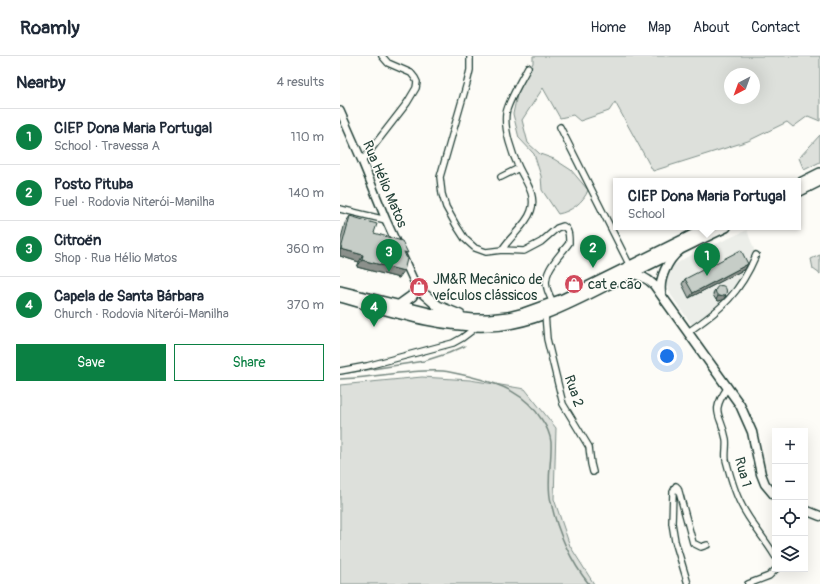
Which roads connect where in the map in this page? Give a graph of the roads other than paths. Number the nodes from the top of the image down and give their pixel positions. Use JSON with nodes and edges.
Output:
{"nodes":[{"id":1,"x":382,"y":56,"type":"edge"},
{"id":2,"x":470,"y":56,"type":"edge"},
{"id":3,"x":528,"y":67,"type":"dead end"},
{"id":4,"x":340,"y":111,"type":"edge"},
{"id":5,"x":560,"y":127,"type":"dead end"},
{"id":6,"x":362,"y":161,"type":"junction"},
{"id":7,"x":519,"y":168,"type":"junction"},
{"id":8,"x":820,"y":173,"type":"edge"},
{"id":9,"x":501,"y":177,"type":"dead end"},
{"id":10,"x":820,"y":181,"type":"edge"},
{"id":11,"x":801,"y":182,"type":"edge"},
{"id":12,"x":801,"y":190,"type":"edge"},
{"id":13,"x":340,"y":209,"type":"edge"},
{"id":14,"x":386,"y":220,"type":"junction"},
{"id":15,"x":703,"y":230,"type":"edge"},
{"id":16,"x":720,"y":230,"type":"edge"},
{"id":17,"x":682,"y":248,"type":"junction"},
{"id":18,"x":502,"y":250,"type":"junction"},
{"id":19,"x":756,"y":255,"type":"dead end"},
{"id":20,"x":630,"y":270,"type":"junction"},
{"id":21,"x":417,"y":288,"type":"junction"},
{"id":22,"x":340,"y":291,"type":"edge"},
{"id":23,"x":661,"y":292,"type":"junction"},
{"id":24,"x":340,"y":297,"type":"edge"},
{"id":25,"x":553,"y":303,"type":"junction"},
{"id":26,"x":398,"y":306,"type":"junction"},
{"id":27,"x":545,"y":314,"type":"junction"},
{"id":28,"x":476,"y":323,"type":"junction"},
{"id":29,"x":688,"y":332,"type":"junction"},
{"id":30,"x":340,"y":371,"type":"edge"},
{"id":31,"x":728,"y":387,"type":"junction"},
{"id":32,"x":593,"y":472,"type":"dead end"},
{"id":33,"x":772,"y":492,"type":"edge"},
{"id":34,"x":808,"y":511,"type":"edge"},
{"id":35,"x":820,"y":516,"type":"edge"},
{"id":36,"x":707,"y":545,"type":"dead end"},
{"id":37,"x":772,"y":552,"type":"edge"},
{"id":38,"x":774,"y":572,"type":"edge"},
{"id":39,"x":688,"y":584,"type":"edge"},
{"id":40,"x":748,"y":584,"type":"edge"}],
"edges":[{"from":1,"to":6,"type":"street"},
{"from":2,"to":18,"type":"street"},
{"from":3,"to":7,"type":"street"},
{"from":4,"to":6,"type":"street","name":"Rua Hélio Matos"},
{"from":5,"to":20,"type":"street"},
{"from":6,"to":14,"type":"street","name":"Rua Hélio Matos"},
{"from":7,"to":9,"type":"street"},
{"from":7,"to":18,"type":"street"},
{"from":8,"to":11,"type":"highway"},
{"from":10,"to":12,"type":"highway"},
{"from":13,"to":14,"type":"street"},
{"from":14,"to":21,"type":"street","name":"Rua Hélio Matos"},
{"from":15,"to":20,"type":"highway"},
{"from":16,"to":17,"type":"highway"},
{"from":17,"to":20,"type":"highway"},
{"from":17,"to":23,"type":"main road"},
{"from":18,"to":25,"type":"street"},
{"from":19,"to":29,"type":"street"},
{"from":20,"to":23,"type":"main road"},
{"from":20,"to":25,"type":"highway"},
{"from":20,"to":27,"type":"highway"},
{"from":21,"to":26,"type":"highway"},
{"from":21,"to":28,"type":"highway"},
{"from":22,"to":26,"type":"highway"},
{"from":23,"to":29,"type":"main road"},
{"from":24,"to":28,"type":"highway"},
{"from":25,"to":28,"type":"highway"},
{"from":26,"to":28,"type":"highway"},
{"from":27,"to":28,"type":"highway"},
{"from":27,"to":32,"type":"street","name":"Rua 2"},
{"from":28,"to":30,"type":"street"},
{"from":29,"to":31,"type":"main road"},
{"from":31,"to":33,"type":"main road"},
{"from":31,"to":37,"type":"street","name":"Rua 1"},
{"from":34,"to":35,"type":"main road"},
{"from":36,"to":39,"type":"street"},
{"from":38,"to":40,"type":"street"}]}
